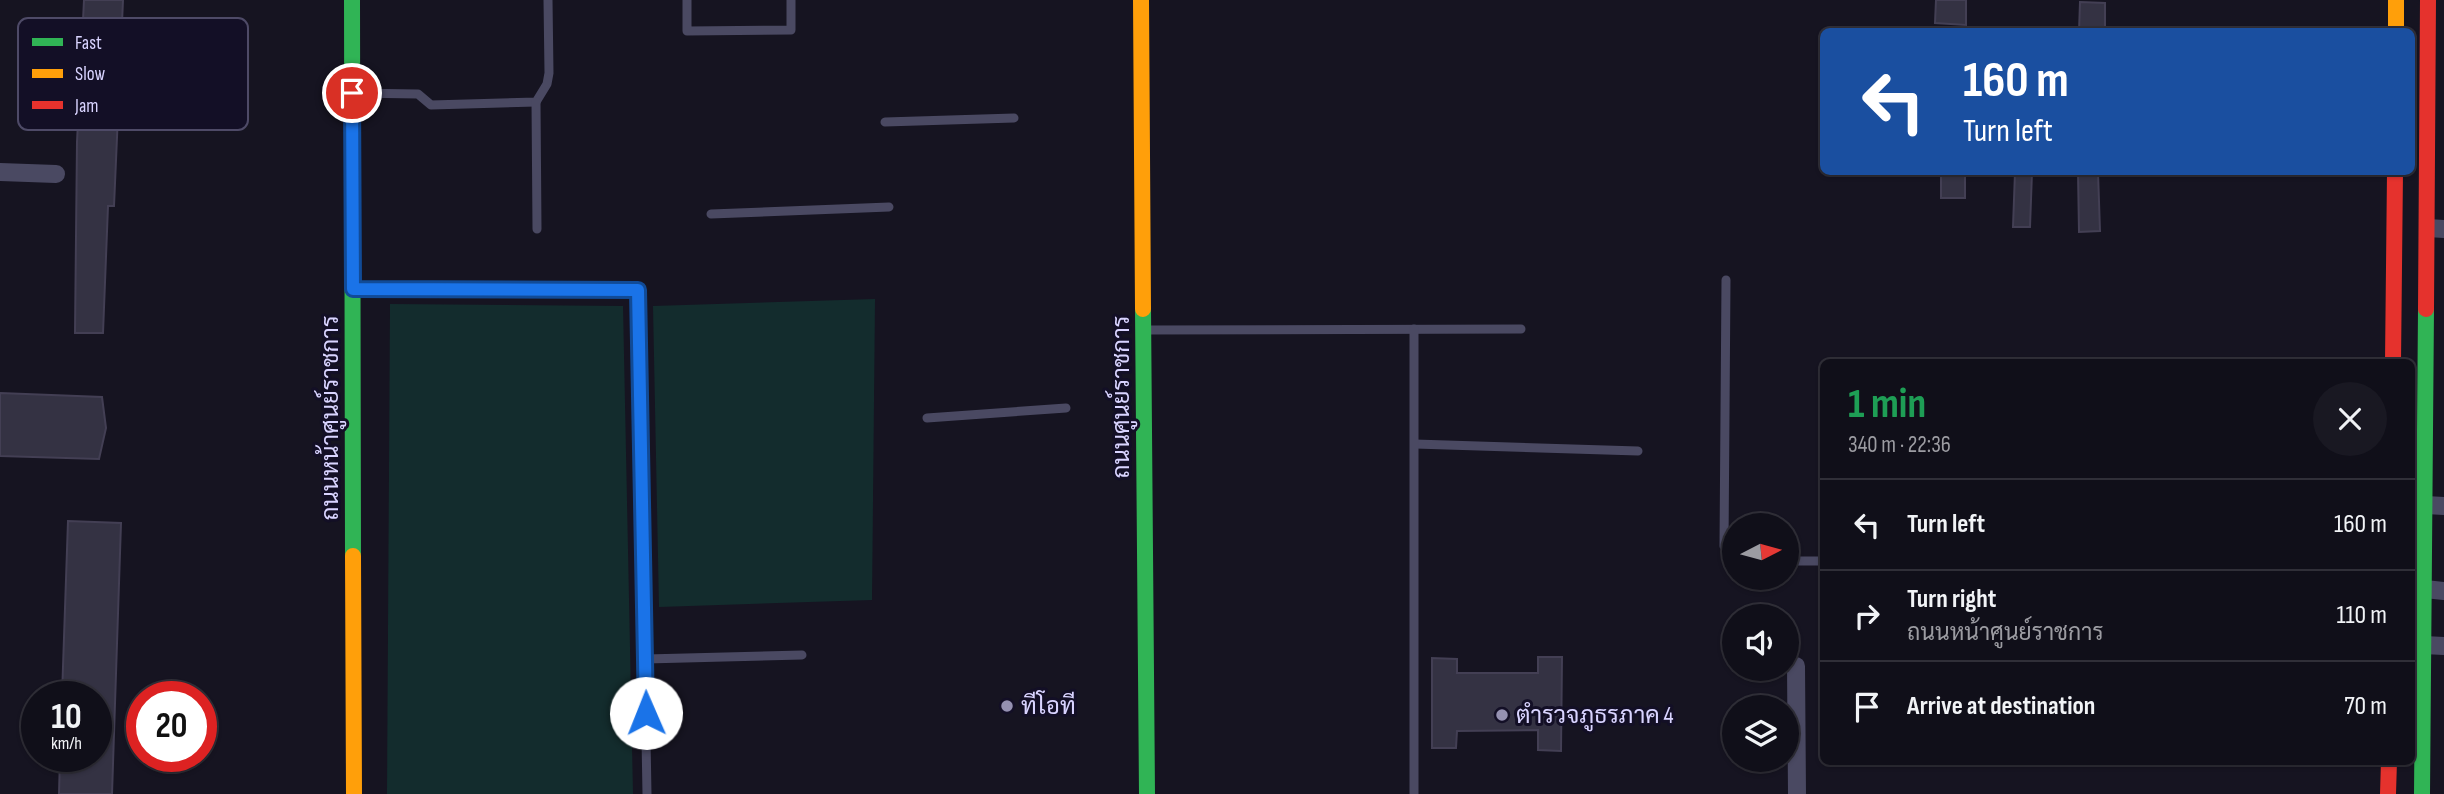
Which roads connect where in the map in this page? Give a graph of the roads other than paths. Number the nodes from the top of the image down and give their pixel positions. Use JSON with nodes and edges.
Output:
{"nodes":[{"id":1,"x":352,"y":0,"type":"edge"},
{"id":2,"x":548,"y":0,"type":"edge"},
{"id":3,"x":687,"y":0,"type":"edge"},
{"id":4,"x":791,"y":0,"type":"edge"},
{"id":5,"x":1141,"y":0,"type":"edge"},
{"id":6,"x":2396,"y":0,"type":"edge"},
{"id":7,"x":2428,"y":0,"type":"edge"},
{"id":8,"x":2396,"y":28,"type":"edge"},
{"id":9,"x":352,"y":93,"type":"junction"},
{"id":10,"x":537,"y":102,"type":"junction"},
{"id":11,"x":1014,"y":118,"type":"dead end"},
{"id":12,"x":885,"y":122,"type":"dead end"},
{"id":13,"x":0,"y":172,"type":"edge"},
{"id":14,"x":56,"y":174,"type":"dead end"},
{"id":15,"x":2395,"y":175,"type":"edge"},
{"id":16,"x":889,"y":207,"type":"dead end"},
{"id":17,"x":711,"y":214,"type":"dead end"},
{"id":18,"x":537,"y":229,"type":"dead end"},
{"id":19,"x":2436,"y":229,"type":"edge"},
{"id":20,"x":1726,"y":280,"type":"dead end"},
{"id":21,"x":353,"y":289,"type":"junction"},
{"id":22,"x":1521,"y":329,"type":"dead end"},
{"id":23,"x":1143,"y":330,"type":"junction"},
{"id":24,"x":1415,"y":330,"type":"junction"},
{"id":25,"x":2393,"y":359,"type":"edge"},
{"id":26,"x":1066,"y":408,"type":"dead end"},
{"id":27,"x":927,"y":418,"type":"dead end"},
{"id":28,"x":1415,"y":444,"type":"junction"},
{"id":29,"x":1639,"y":451,"type":"dead end"},
{"id":30,"x":2435,"y":506,"type":"edge"},
{"id":31,"x":1724,"y":513,"type":"edge"},
{"id":32,"x":1799,"y":561,"type":"edge"},
{"id":33,"x":1820,"y":561,"type":"edge"},
{"id":34,"x":2425,"y":589,"type":"junction"},
{"id":35,"x":2444,"y":591,"type":"edge"},
{"id":36,"x":2424,"y":645,"type":"junction"},
{"id":37,"x":2444,"y":646,"type":"edge"},
{"id":38,"x":802,"y":654,"type":"dead end"},
{"id":39,"x":646,"y":659,"type":"junction"},
{"id":40,"x":1796,"y":681,"type":"edge"},
{"id":41,"x":2389,"y":765,"type":"edge"},
{"id":42,"x":354,"y":794,"type":"edge"},
{"id":43,"x":647,"y":794,"type":"edge"},
{"id":44,"x":1147,"y":794,"type":"edge"},
{"id":45,"x":1413,"y":794,"type":"edge"},
{"id":46,"x":1797,"y":794,"type":"edge"},
{"id":47,"x":2388,"y":794,"type":"edge"},
{"id":48,"x":2422,"y":794,"type":"edge"}],
"edges":[{"from":1,"to":9,"type":"street","name":"ถนนหน้าศูนย์ราชการ"},
{"from":2,"to":10,"type":"lane"},
{"from":3,"to":4,"type":"lane"},
{"from":5,"to":23,"type":"street","name":"ถนนศูนย์ราชการ"},
{"from":6,"to":8,"type":"street"},
{"from":7,"to":19,"type":"street"},
{"from":9,"to":10,"type":"lane"},
{"from":9,"to":21,"type":"street","name":"ถนนหน้าศูนย์ราชการ"},
{"from":10,"to":18,"type":"lane"},
{"from":11,"to":12,"type":"lane"},
{"from":13,"to":14,"type":"street"},
{"from":15,"to":25,"type":"street"},
{"from":16,"to":17,"type":"lane"},
{"from":19,"to":30,"type":"street"},
{"from":20,"to":31,"type":"lane"},
{"from":21,"to":39,"type":"lane"},
{"from":21,"to":42,"type":"street","name":"ถนนหน้าศูนย์ราชการ"},
{"from":22,"to":24,"type":"lane"},
{"from":23,"to":24,"type":"lane"},
{"from":23,"to":44,"type":"street","name":"ถนนศูนย์ราชการ"},
{"from":24,"to":28,"type":"lane"},
{"from":26,"to":27,"type":"lane"},
{"from":28,"to":29,"type":"lane"},
{"from":28,"to":45,"type":"lane"},
{"from":30,"to":34,"type":"street"},
{"from":32,"to":33,"type":"lane"},
{"from":34,"to":35,"type":"street"},
{"from":34,"to":36,"type":"street"},
{"from":36,"to":37,"type":"street"},
{"from":36,"to":48,"type":"street"},
{"from":38,"to":39,"type":"lane"},
{"from":39,"to":43,"type":"lane"},
{"from":40,"to":46,"type":"street"},
{"from":41,"to":47,"type":"street"}]}
